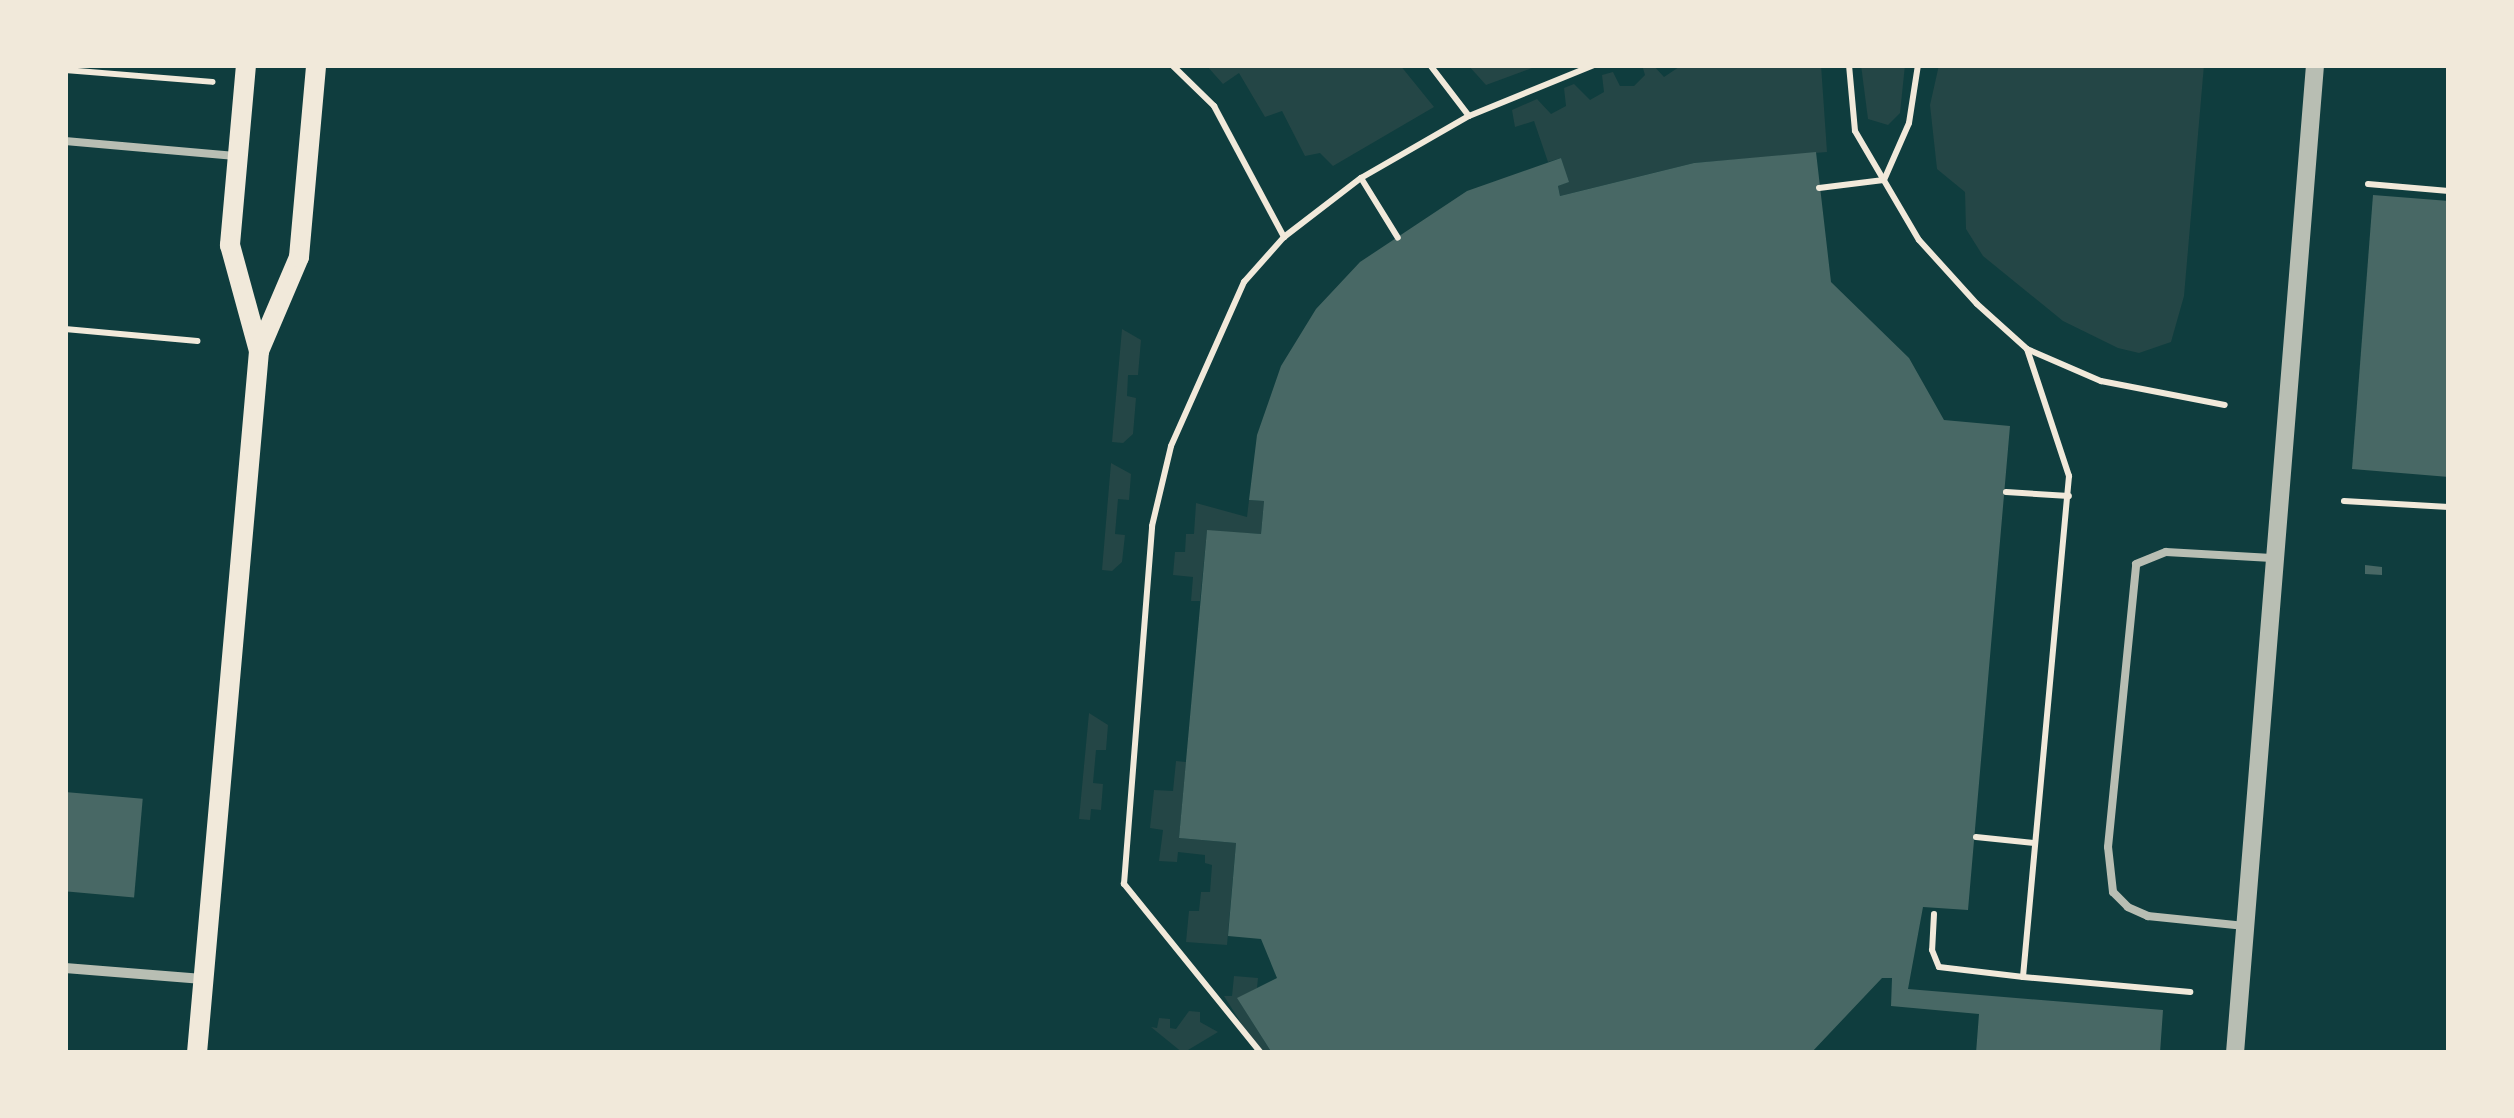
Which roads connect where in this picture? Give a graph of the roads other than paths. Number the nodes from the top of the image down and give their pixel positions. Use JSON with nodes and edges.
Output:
{"nodes":[{"id":1,"x":246,"y":65,"type":"edge"},
{"id":2,"x":316,"y":65,"type":"edge"},
{"id":3,"x":2315,"y":65,"type":"edge"},
{"id":4,"x":65,"y":141,"type":"edge"},
{"id":5,"x":238,"y":156,"type":"junction"},
{"id":6,"x":259,"y":351,"type":"junction"},
{"id":7,"x":2272,"y":558,"type":"junction"},
{"id":8,"x":2244,"y":926,"type":"junction"},
{"id":9,"x":65,"y":968,"type":"edge"},
{"id":10,"x":203,"y":979,"type":"junction"},
{"id":11,"x":197,"y":1053,"type":"edge"},
{"id":12,"x":2235,"y":1053,"type":"edge"}],
"edges":[{"from":1,"to":5,"type":"main road"},
{"from":2,"to":6,"type":"main road"},
{"from":3,"to":7,"type":"street"},
{"from":4,"to":5,"type":"lane"},
{"from":5,"to":6,"type":"main road"},
{"from":6,"to":10,"type":"main road"},
{"from":7,"to":8,"type":"street"},
{"from":7,"to":8,"type":"lane"},
{"from":8,"to":12,"type":"street"},
{"from":9,"to":10,"type":"street"},
{"from":10,"to":11,"type":"main road"}]}
